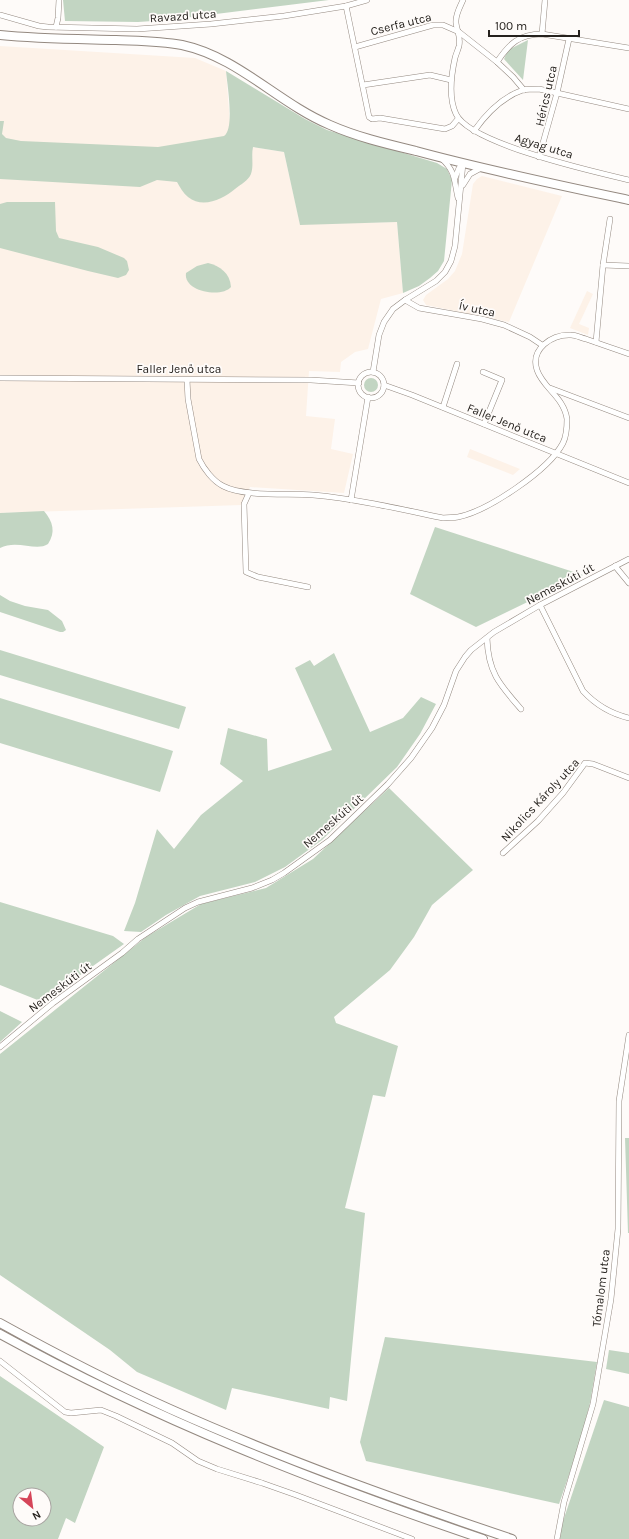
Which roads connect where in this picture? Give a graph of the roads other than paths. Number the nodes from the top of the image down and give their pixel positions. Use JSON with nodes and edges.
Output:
{"nodes":[{"id":1,"x":59,"y":0,"type":"edge"},
{"id":2,"x":367,"y":0,"type":"edge"},
{"id":3,"x":463,"y":0,"type":"edge"},
{"id":4,"x":545,"y":0,"type":"edge"},
{"id":5,"x":358,"y":1,"type":"edge"},
{"id":6,"x":346,"y":6,"type":"junction"},
{"id":7,"x":0,"y":15,"type":"edge"},
{"id":8,"x":56,"y":27,"type":"junction"},
{"id":9,"x":459,"y":32,"type":"junction"},
{"id":10,"x":542,"y":34,"type":"junction"},
{"id":11,"x":0,"y":35,"type":"edge"},
{"id":12,"x":569,"y":39,"type":"junction"},
{"id":13,"x":355,"y":46,"type":"junction"},
{"id":14,"x":629,"y":48,"type":"edge"},
{"id":15,"x":497,"y":62,"type":"junction"},
{"id":16,"x":451,"y":80,"type":"junction"},
{"id":17,"x":363,"y":85,"type":"junction"},
{"id":18,"x":524,"y":90,"type":"junction"},
{"id":19,"x":557,"y":93,"type":"junction"},
{"id":20,"x":629,"y":109,"type":"edge"},
{"id":21,"x":458,"y":119,"type":"junction"},
{"id":22,"x":474,"y":131,"type":"junction"},
{"id":23,"x":539,"y":157,"type":"junction"},
{"id":24,"x":442,"y":158,"type":"junction"},
{"id":25,"x":463,"y":163,"type":"junction"},
{"id":26,"x":481,"y":168,"type":"junction"},
{"id":27,"x":455,"y":178,"type":"junction"},
{"id":28,"x":629,"y":180,"type":"edge"},
{"id":29,"x":629,"y":200,"type":"edge"},
{"id":30,"x":459,"y":203,"type":"junction"},
{"id":31,"x":610,"y":219,"type":"dead end"},
{"id":32,"x":603,"y":265,"type":"junction"},
{"id":33,"x":629,"y":266,"type":"edge"},
{"id":34,"x":405,"y":300,"type":"junction"},
{"id":35,"x":596,"y":342,"type":"junction"},
{"id":36,"x":542,"y":345,"type":"junction"},
{"id":37,"x":629,"y":354,"type":"edge"},
{"id":38,"x":458,"y":364,"type":"dead end"},
{"id":39,"x":373,"y":372,"type":"junction"},
{"id":40,"x":483,"y":372,"type":"dead end"},
{"id":41,"x":0,"y":378,"type":"edge"},
{"id":42,"x":187,"y":380,"type":"junction"},
{"id":43,"x":359,"y":383,"type":"junction"},
{"id":44,"x":384,"y":385,"type":"junction"},
{"id":45,"x":550,"y":388,"type":"junction"},
{"id":46,"x":368,"y":397,"type":"junction"},
{"id":47,"x":443,"y":407,"type":"junction"},
{"id":48,"x":629,"y":418,"type":"edge"},
{"id":49,"x":484,"y":424,"type":"junction"},
{"id":50,"x":556,"y":454,"type":"junction"},
{"id":51,"x":629,"y":483,"type":"edge"},
{"id":52,"x":249,"y":493,"type":"junction"},
{"id":53,"x":351,"y":500,"type":"junction"},
{"id":54,"x":629,"y":559,"type":"edge"},
{"id":55,"x":615,"y":566,"type":"junction"},
{"id":56,"x":629,"y":583,"type":"edge"},
{"id":57,"x":308,"y":587,"type":"dead end"},
{"id":58,"x":540,"y":605,"type":"junction"},
{"id":59,"x":487,"y":638,"type":"junction"},
{"id":60,"x":521,"y":709,"type":"dead end"},
{"id":61,"x":629,"y":718,"type":"edge"},
{"id":62,"x":629,"y":778,"type":"edge"},
{"id":63,"x":503,"y":853,"type":"dead end"},
{"id":64,"x":629,"y":1035,"type":"edge"},
{"id":65,"x":0,"y":1047,"type":"edge"},
{"id":66,"x":0,"y":1323,"type":"edge"},
{"id":67,"x":0,"y":1334,"type":"edge"},
{"id":68,"x":0,"y":1361,"type":"edge"},
{"id":69,"x":412,"y":1539,"type":"edge"},
{"id":70,"x":483,"y":1539,"type":"edge"},
{"id":71,"x":512,"y":1539,"type":"edge"},
{"id":72,"x":557,"y":1539,"type":"edge"}],
"edges":[{"from":1,"to":8,"type":"street"},
{"from":2,"to":5,"type":"street","name":"Ravazd utca"},
{"from":3,"to":9,"type":"street"},
{"from":4,"to":10,"type":"street"},
{"from":5,"to":6,"type":"street","name":"Ravazd utca"},
{"from":6,"to":8,"type":"street","name":"Ravazd utca"},
{"from":6,"to":13,"type":"street"},
{"from":7,"to":8,"type":"street","name":"Ravazd utca"},
{"from":9,"to":13,"type":"street","name":"Cserfa utca"},
{"from":9,"to":15,"type":"street","name":"Cserfa utca"},
{"from":9,"to":16,"type":"street"},
{"from":10,"to":12,"type":"street"},
{"from":10,"to":15,"type":"street"},
{"from":11,"to":24,"type":"main road"},
{"from":12,"to":14,"type":"street"},
{"from":12,"to":19,"type":"street","name":"Hérics utca"},
{"from":13,"to":17,"type":"street"},
{"from":15,"to":18,"type":"street","name":"Cserfa utca"},
{"from":16,"to":17,"type":"street"},
{"from":16,"to":21,"type":"street"},
{"from":17,"to":21,"type":"street"},
{"from":18,"to":19,"type":"street"},
{"from":18,"to":22,"type":"street"},
{"from":19,"to":20,"type":"street"},
{"from":19,"to":23,"type":"street","name":"Hérics utca"},
{"from":21,"to":22,"type":"street","name":"Agyag utca"},
{"from":22,"to":23,"type":"street","name":"Agyag utca"},
{"from":23,"to":28,"type":"street","name":"Agyag utca"},
{"from":24,"to":25,"type":"main road"},
{"from":24,"to":27,"type":"street"},
{"from":25,"to":26,"type":"main road"},
{"from":25,"to":27,"type":"street"},
{"from":25,"to":30,"type":"street"},
{"from":26,"to":29,"type":"main road"},
{"from":26,"to":30,"type":"street"},
{"from":27,"to":30,"type":"street"},
{"from":30,"to":34,"type":"street"},
{"from":31,"to":32,"type":"street"},
{"from":32,"to":33,"type":"street"},
{"from":32,"to":35,"type":"street"},
{"from":34,"to":36,"type":"street","name":"Ív utca"},
{"from":34,"to":39,"type":"street"},
{"from":35,"to":36,"type":"street"},
{"from":35,"to":37,"type":"street"},
{"from":36,"to":45,"type":"street"},
{"from":38,"to":47,"type":"street"},
{"from":39,"to":43,"type":"street"},
{"from":39,"to":44,"type":"street"},
{"from":40,"to":49,"type":"street"},
{"from":41,"to":42,"type":"street","name":"Faller Jenő utca"},
{"from":42,"to":43,"type":"street","name":"Faller Jenő utca"},
{"from":42,"to":52,"type":"street"},
{"from":43,"to":46,"type":"street"},
{"from":44,"to":46,"type":"street"},
{"from":44,"to":47,"type":"street","name":"Faller Jenő utca"},
{"from":45,"to":48,"type":"street"},
{"from":45,"to":50,"type":"street"},
{"from":46,"to":53,"type":"street"},
{"from":47,"to":49,"type":"street","name":"Faller Jenő utca"},
{"from":49,"to":50,"type":"street","name":"Faller Jenő utca"},
{"from":50,"to":51,"type":"street","name":"Faller Jenő utca"},
{"from":50,"to":53,"type":"street"},
{"from":52,"to":53,"type":"street"},
{"from":52,"to":57,"type":"street"},
{"from":54,"to":55,"type":"street","name":"Nemeskúti út"},
{"from":55,"to":56,"type":"street"},
{"from":55,"to":58,"type":"street","name":"Nemeskúti út"},
{"from":58,"to":59,"type":"street","name":"Nemeskúti út"},
{"from":58,"to":61,"type":"street"},
{"from":59,"to":60,"type":"street"},
{"from":59,"to":65,"type":"street","name":"Nemeskúti út"},
{"from":62,"to":63,"type":"street","name":"Nikolics Károly utca"},
{"from":64,"to":72,"type":"street","name":"Tómalom utca"},
{"from":66,"to":71,"type":"main road"},
{"from":67,"to":70,"type":"main road"},
{"from":68,"to":69,"type":"street"}]}
